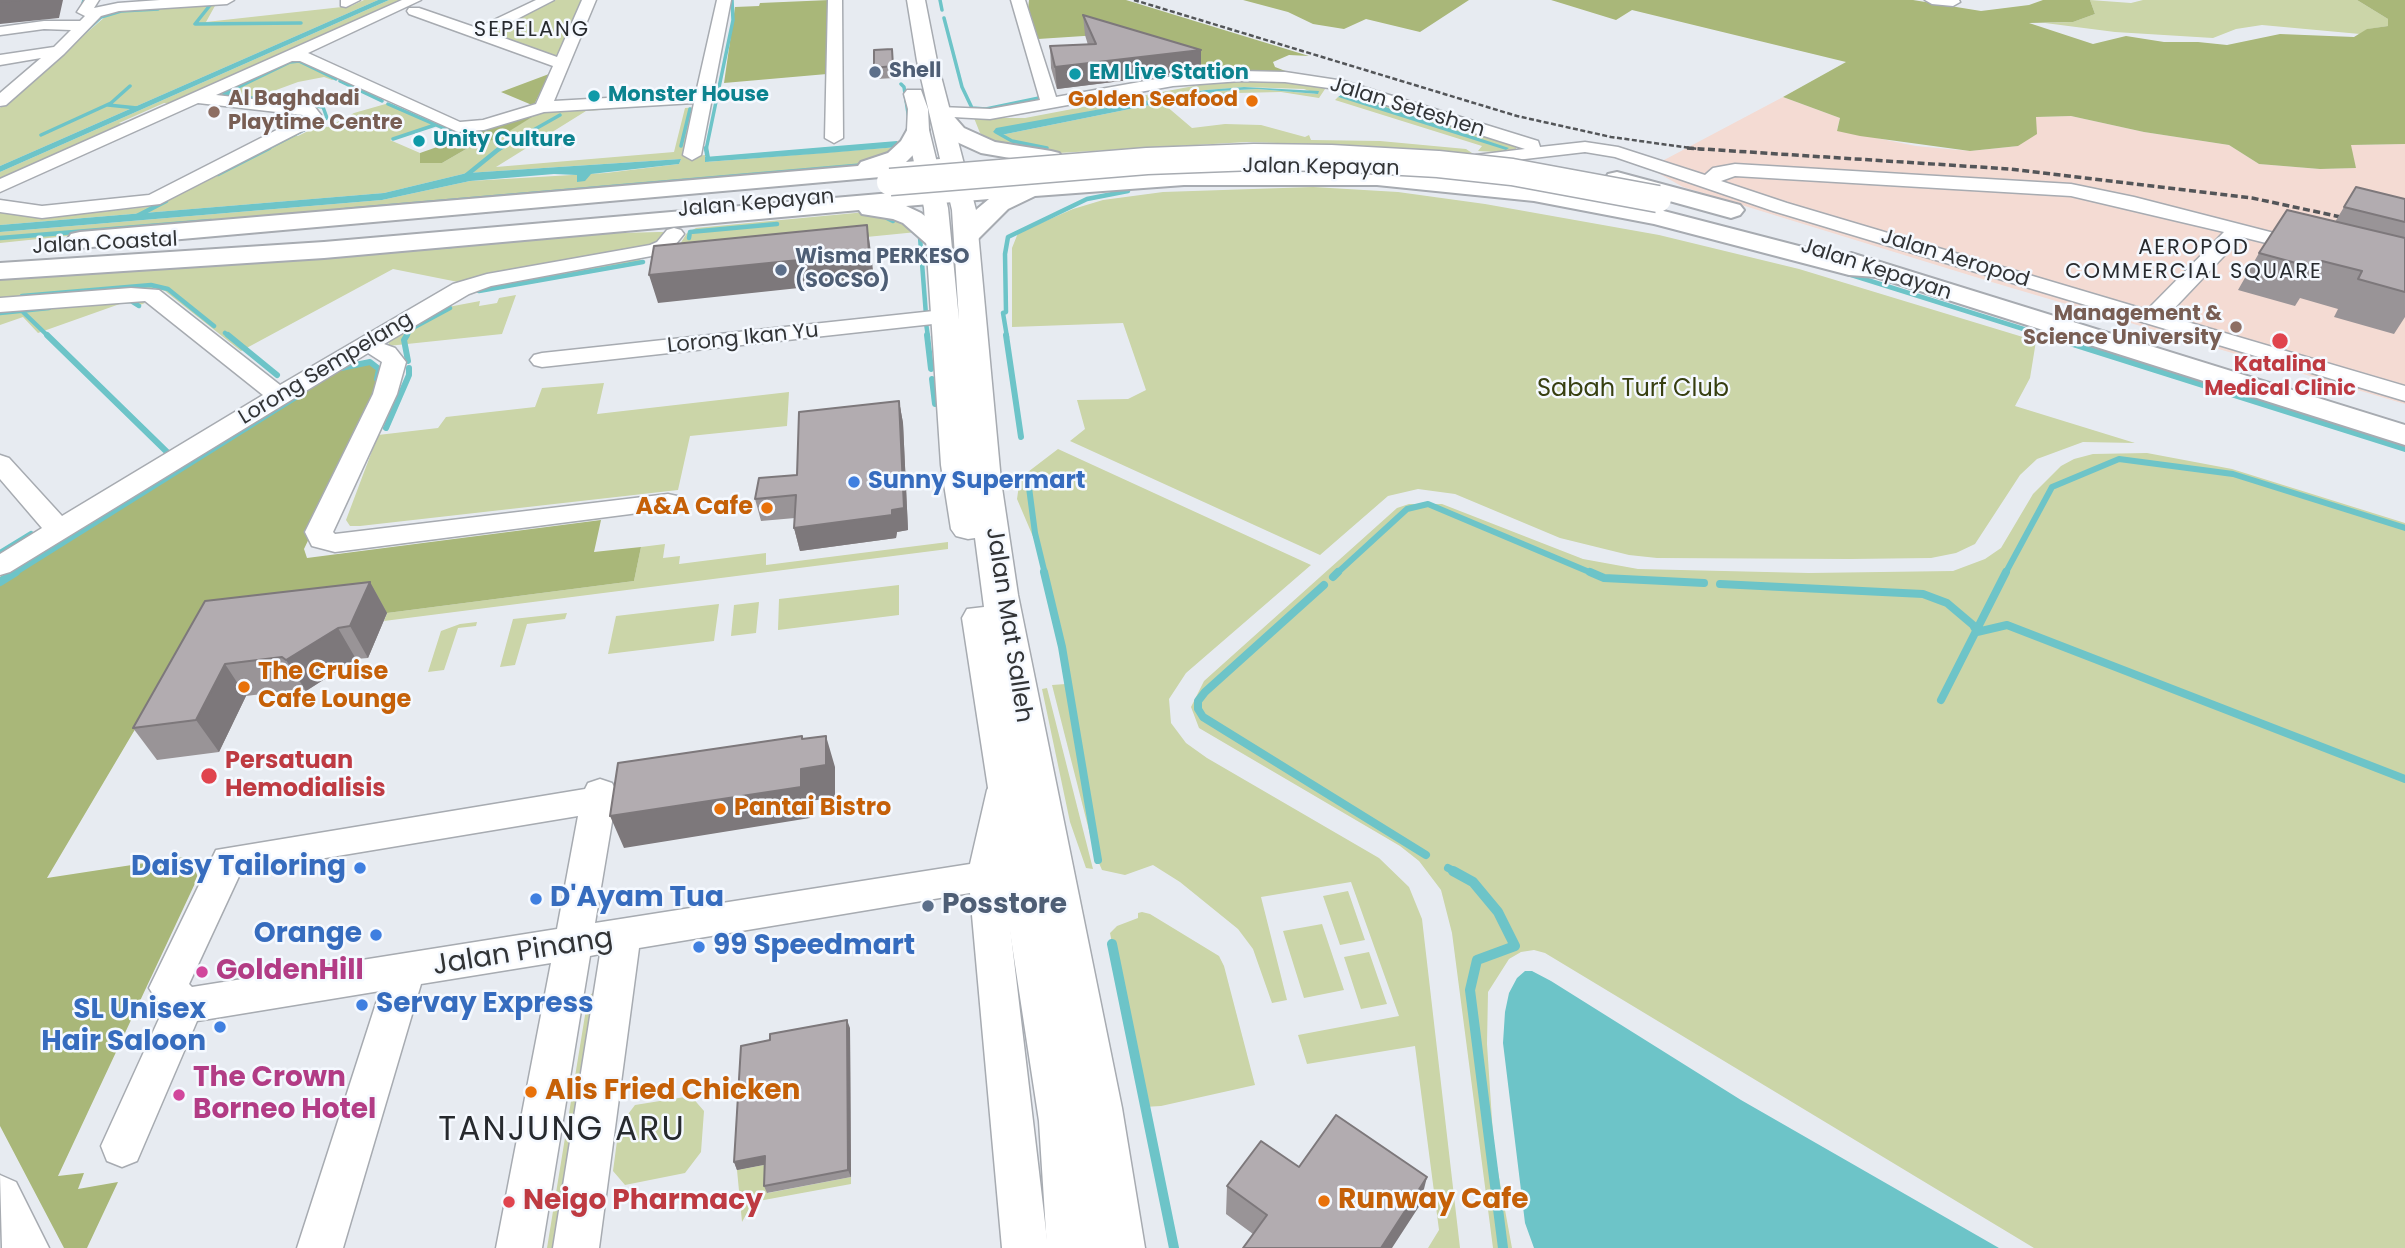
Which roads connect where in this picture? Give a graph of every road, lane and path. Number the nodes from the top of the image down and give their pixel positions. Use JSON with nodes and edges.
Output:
{"nodes":[{"id":1,"x":227,"y":0,"type":"edge"},
{"id":2,"x":547,"y":0,"type":"edge"},
{"id":3,"x":589,"y":0,"type":"edge"},
{"id":4,"x":724,"y":0,"type":"edge"},
{"id":5,"x":835,"y":0,"type":"edge"},
{"id":6,"x":901,"y":0,"type":"edge"},
{"id":7,"x":916,"y":0,"type":"edge"},
{"id":8,"x":1018,"y":0,"type":"edge"},
{"id":9,"x":1932,"y":0,"type":"edge"},
{"id":10,"x":1953,"y":2,"type":"dead end"},
{"id":11,"x":414,"y":6,"type":"edge"},
{"id":12,"x":95,"y":8,"type":"edge"},
{"id":13,"x":0,"y":31,"type":"edge"},
{"id":14,"x":477,"y":34,"type":"junction"},
{"id":15,"x":0,"y":36,"type":"edge"},
{"id":16,"x":65,"y":46,"type":"junction"},
{"id":17,"x":291,"y":56,"type":"junction"},
{"id":18,"x":0,"y":60,"type":"edge"},
{"id":19,"x":562,"y":64,"type":"junction"},
{"id":20,"x":24,"y":81,"type":"junction"},
{"id":21,"x":0,"y":85,"type":"edge"},
{"id":22,"x":702,"y":97,"type":"junction"},
{"id":23,"x":197,"y":98,"type":"junction"},
{"id":24,"x":0,"y":101,"type":"edge"},
{"id":25,"x":1049,"y":104,"type":"junction"},
{"id":26,"x":543,"y":107,"type":"junction"},
{"id":27,"x":941,"y":114,"type":"junction"},
{"id":28,"x":918,"y":130,"type":"junction"},
{"id":29,"x":1500,"y":136,"type":"junction"},
{"id":30,"x":835,"y":138,"type":"dead end"},
{"id":31,"x":1585,"y":147,"type":"junction"},
{"id":32,"x":1522,"y":153,"type":"junction"},
{"id":33,"x":692,"y":155,"type":"dead end"},
{"id":34,"x":1051,"y":158,"type":"junction"},
{"id":35,"x":1482,"y":159,"type":"junction"},
{"id":36,"x":926,"y":167,"type":"junction"},
{"id":37,"x":833,"y":173,"type":"junction"},
{"id":38,"x":1707,"y":182,"type":"junction"},
{"id":39,"x":950,"y":185,"type":"junction"},
{"id":40,"x":0,"y":187,"type":"edge"},
{"id":41,"x":1054,"y":188,"type":"junction"},
{"id":42,"x":1655,"y":203,"type":"junction"},
{"id":43,"x":0,"y":206,"type":"edge"},
{"id":44,"x":794,"y":210,"type":"junction"},
{"id":45,"x":730,"y":215,"type":"junction"},
{"id":46,"x":610,"y":225,"type":"junction"},
{"id":47,"x":2238,"y":229,"type":"junction"},
{"id":48,"x":674,"y":234,"type":"junction"},
{"id":49,"x":952,"y":237,"type":"junction"},
{"id":50,"x":51,"y":242,"type":"dead end"},
{"id":51,"x":207,"y":243,"type":"junction"},
{"id":52,"x":1822,"y":243,"type":"junction"},
{"id":53,"x":0,"y":250,"type":"edge"},
{"id":54,"x":2329,"y":253,"type":"edge"},
{"id":55,"x":0,"y":265,"type":"edge"},
{"id":56,"x":1873,"y":270,"type":"junction"},
{"id":57,"x":0,"y":271,"type":"edge"},
{"id":58,"x":0,"y":305,"type":"edge"},
{"id":59,"x":943,"y":317,"type":"junction"},
{"id":60,"x":2152,"y":318,"type":"junction"},
{"id":61,"x":365,"y":344,"type":"junction"},
{"id":62,"x":542,"y":360,"type":"dead end"},
{"id":63,"x":2405,"y":394,"type":"edge"},
{"id":64,"x":279,"y":396,"type":"junction"},
{"id":65,"x":2405,"y":420,"type":"edge"},
{"id":66,"x":2405,"y":435,"type":"edge"},
{"id":67,"x":0,"y":463,"type":"edge"},
{"id":68,"x":668,"y":502,"type":"dead end"},
{"id":69,"x":59,"y":530,"type":"junction"},
{"id":70,"x":0,"y":566,"type":"edge"},
{"id":71,"x":1006,"y":780,"type":"junction"},
{"id":72,"x":986,"y":876,"type":"junction"},
{"id":73,"x":622,"y":936,"type":"junction"},
{"id":74,"x":573,"y":944,"type":"junction"},
{"id":75,"x":404,"y":973,"type":"junction"},
{"id":76,"x":184,"y":1006,"type":"junction"},
{"id":77,"x":122,"y":1146,"type":"dead end"},
{"id":78,"x":0,"y":1197,"type":"edge"},
{"id":79,"x":26,"y":1248,"type":"edge"},
{"id":80,"x":320,"y":1248,"type":"edge"},
{"id":81,"x":519,"y":1248,"type":"edge"},
{"id":82,"x":576,"y":1248,"type":"edge"},
{"id":83,"x":1025,"y":1248,"type":"edge"},
{"id":84,"x":1075,"y":1248,"type":"edge"},
{"id":85,"x":1117,"y":1248,"type":"edge"}],
"edges":[{"from":1,"to":12,"type":"street"},
{"from":2,"to":14,"type":"street"},
{"from":3,"to":19,"type":"street"},
{"from":4,"to":22,"type":"street"},
{"from":5,"to":30,"type":"street"},
{"from":6,"to":28,"type":"main road"},
{"from":7,"to":27,"type":"main road","name":"Jalan Mat Salleh"},
{"from":8,"to":25,"type":"street"},
{"from":9,"to":10,"type":"street"},
{"from":11,"to":14,"type":"street"},
{"from":11,"to":17,"type":"street"},
{"from":12,"to":13,"type":"street"},
{"from":12,"to":16,"type":"street"},
{"from":14,"to":19,"type":"street"},
{"from":15,"to":16,"type":"street"},
{"from":16,"to":18,"type":"street"},
{"from":16,"to":20,"type":"street"},
{"from":17,"to":23,"type":"street"},
{"from":17,"to":26,"type":"street"},
{"from":19,"to":26,"type":"street"},
{"from":20,"to":21,"type":"street"},
{"from":20,"to":24,"type":"street"},
{"from":22,"to":26,"type":"street"},
{"from":22,"to":33,"type":"street"},
{"from":23,"to":40,"type":"street"},
{"from":23,"to":43,"type":"street"},
{"from":25,"to":27,"type":"street","name":"Jalan Seteshen"},
{"from":25,"to":29,"type":"street","name":"Jalan Seteshen"},
{"from":27,"to":34,"type":"highway"},
{"from":27,"to":39,"type":"main road","name":"Jalan Mat Salleh"},
{"from":28,"to":36,"type":"main road"},
{"from":28,"to":37,"type":"highway"},
{"from":29,"to":31,"type":"street","name":"Jalan Seteshen"},
{"from":29,"to":32,"type":"street","name":"Jalan Seteshen"},
{"from":31,"to":32,"type":"street"},
{"from":31,"to":38,"type":"street"},
{"from":32,"to":35,"type":"street"},
{"from":34,"to":35,"type":"highway"},
{"from":34,"to":39,"type":"highway"},
{"from":35,"to":52,"type":"highway"},
{"from":36,"to":37,"type":"highway"},
{"from":36,"to":39,"type":"highway"},
{"from":37,"to":50,"type":"highway"},
{"from":38,"to":47,"type":"street"},
{"from":38,"to":60,"type":"street"},
{"from":39,"to":41,"type":"highway"},
{"from":39,"to":44,"type":"highway"},
{"from":39,"to":49,"type":"main road","name":"Jalan Mat Salleh"},
{"from":41,"to":49,"type":"highway"},
{"from":41,"to":56,"type":"highway"},
{"from":42,"to":51,"type":"highway","name":"Jalan Kepayan"},
{"from":42,"to":52,"type":"highway","name":"Jalan Kepayan"},
{"from":42,"to":56,"type":"highway","name":"Jalan Kepayan"},
{"from":44,"to":45,"type":"highway"},
{"from":44,"to":49,"type":"highway"},
{"from":45,"to":46,"type":"highway"},
{"from":45,"to":48,"type":"highway"},
{"from":46,"to":48,"type":"highway"},
{"from":46,"to":57,"type":"highway"},
{"from":47,"to":54,"type":"street"},
{"from":47,"to":60,"type":"street"},
{"from":48,"to":61,"type":"street","name":"Lorong Sempelang"},
{"from":49,"to":59,"type":"main road","name":"Jalan Mat Salleh"},
{"from":49,"to":85,"type":"main road","name":"Jalan Mat Salleh"},
{"from":51,"to":53,"type":"highway","name":"Jalan Coastal"},
{"from":51,"to":55,"type":"highway","name":"Jalan Coastal"},
{"from":52,"to":65,"type":"highway","name":"Jalan Kepayan"},
{"from":56,"to":66,"type":"highway","name":"Jalan Kepayan"},
{"from":58,"to":64,"type":"street"},
{"from":59,"to":62,"type":"street","name":"Lorong Ikan Yu"},
{"from":59,"to":71,"type":"main road","name":"Jalan Mat Salleh"},
{"from":60,"to":63,"type":"street"},
{"from":61,"to":64,"type":"street","name":"Lorong Sempelang"},
{"from":61,"to":68,"type":"street"},
{"from":64,"to":69,"type":"street","name":"Lorong Sempelang"},
{"from":67,"to":69,"type":"street"},
{"from":69,"to":70,"type":"street","name":"Lorong Sempelang"},
{"from":71,"to":72,"type":"street"},
{"from":71,"to":84,"type":"main road","name":"Jalan Mat Salleh"},
{"from":72,"to":73,"type":"street","name":"Jalan Pinang"},
{"from":72,"to":83,"type":"street"},
{"from":73,"to":74,"type":"street","name":"Jalan Pinang"},
{"from":73,"to":82,"type":"street"},
{"from":74,"to":75,"type":"street","name":"Jalan Pinang"},
{"from":74,"to":76,"type":"street"},
{"from":74,"to":81,"type":"street"},
{"from":75,"to":76,"type":"street","name":"Jalan Pinang"},
{"from":75,"to":80,"type":"street"},
{"from":76,"to":77,"type":"street"},
{"from":78,"to":79,"type":"street"}]}
